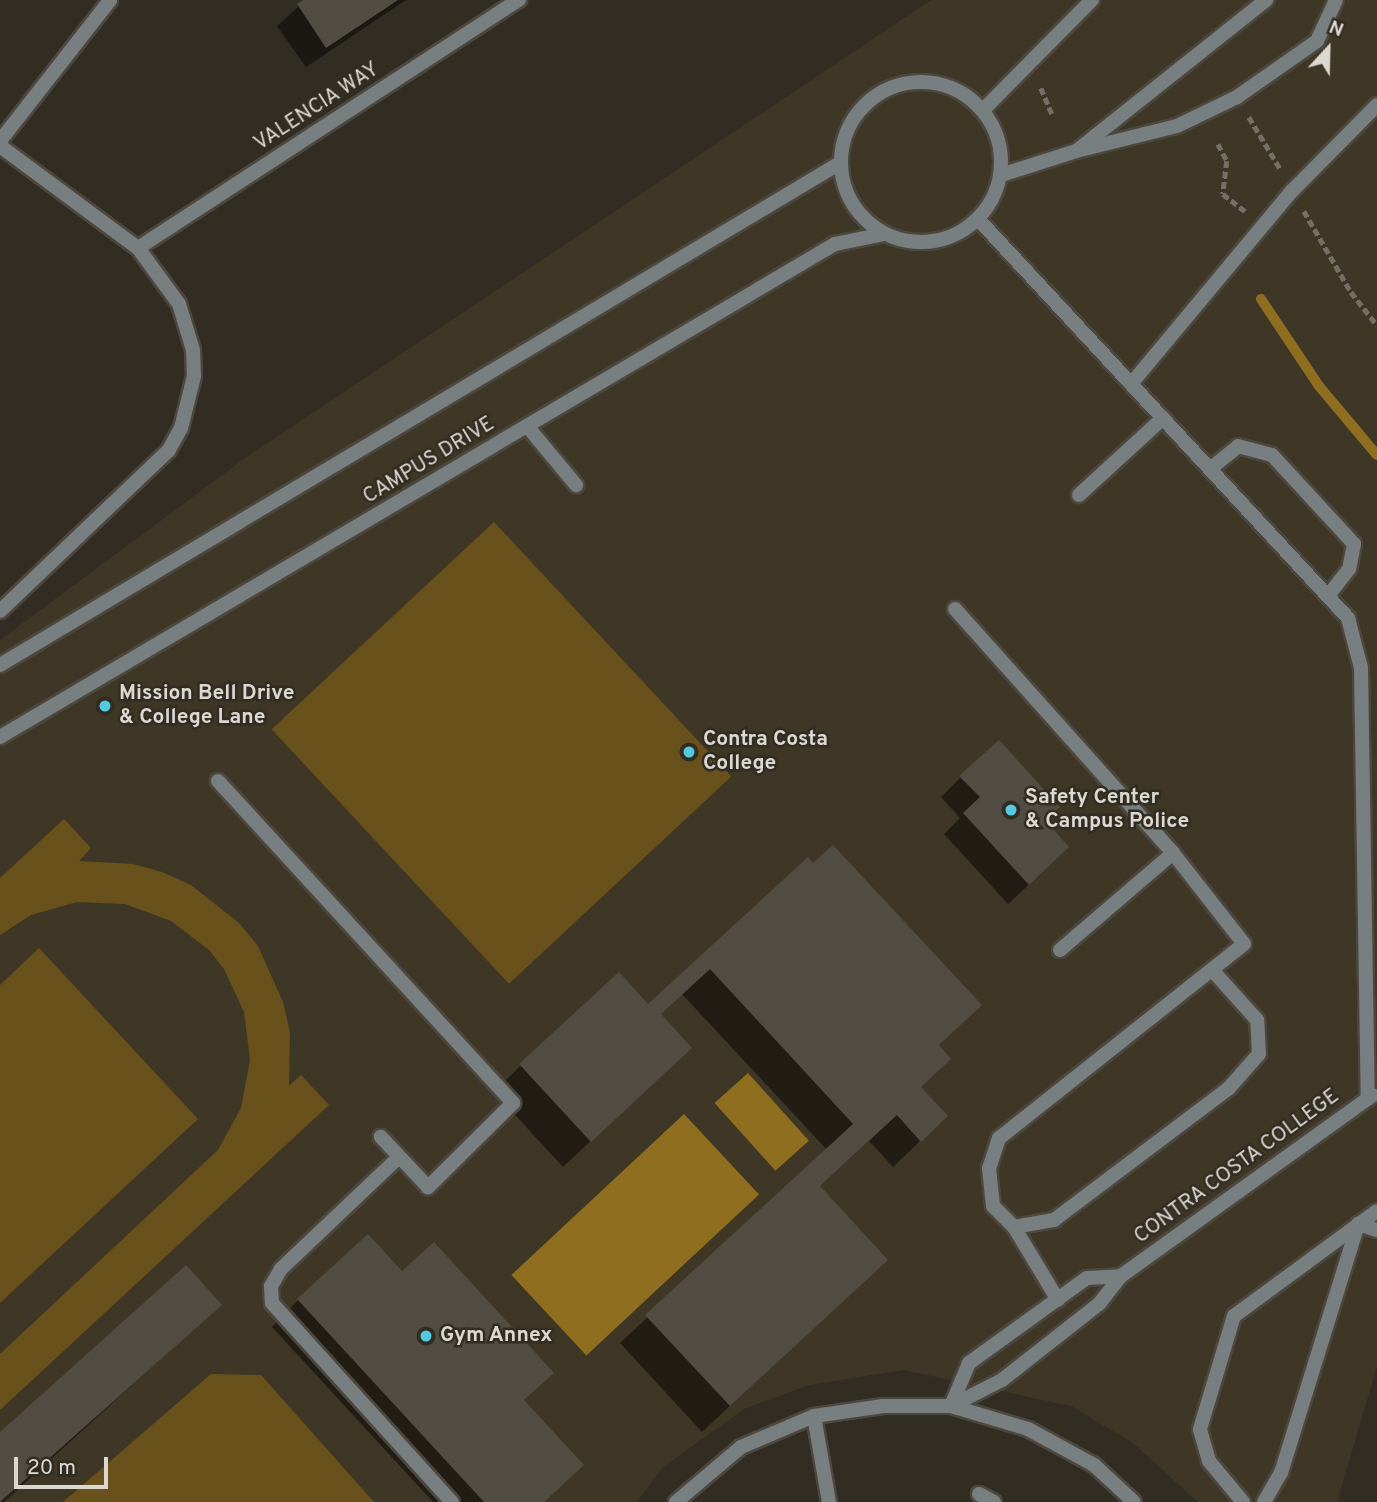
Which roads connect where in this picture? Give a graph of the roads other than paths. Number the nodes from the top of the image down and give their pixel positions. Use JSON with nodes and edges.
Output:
{"nodes":[{"id":1,"x":110,"y":0,"type":"edge"},
{"id":2,"x":519,"y":0,"type":"edge"},
{"id":3,"x":1092,"y":0,"type":"edge"},
{"id":4,"x":1266,"y":0,"type":"edge"},
{"id":5,"x":1336,"y":0,"type":"edge"},
{"id":6,"x":1377,"y":105,"type":"edge"},
{"id":7,"x":983,"y":110,"type":"junction"},
{"id":8,"x":0,"y":141,"type":"edge"},
{"id":9,"x":0,"y":146,"type":"edge"},
{"id":10,"x":1076,"y":151,"type":"junction"},
{"id":11,"x":840,"y":163,"type":"junction"},
{"id":12,"x":1001,"y":175,"type":"junction"},
{"id":13,"x":979,"y":219,"type":"junction"},
{"id":14,"x":884,"y":234,"type":"junction"},
{"id":15,"x":138,"y":248,"type":"junction"},
{"id":16,"x":1131,"y":384,"type":"junction"},
{"id":17,"x":1163,"y":418,"type":"junction"},
{"id":18,"x":527,"y":426,"type":"junction"},
{"id":19,"x":1210,"y":469,"type":"junction"},
{"id":20,"x":576,"y":485,"type":"dead end"},
{"id":21,"x":1079,"y":495,"type":"dead end"},
{"id":22,"x":1328,"y":596,"type":"junction"},
{"id":23,"x":955,"y":609,"type":"dead end"},
{"id":24,"x":0,"y":611,"type":"edge"},
{"id":25,"x":0,"y":665,"type":"edge"},
{"id":26,"x":0,"y":737,"type":"edge"},
{"id":27,"x":218,"y":781,"type":"dead end"},
{"id":28,"x":1173,"y":853,"type":"junction"},
{"id":29,"x":1060,"y":950,"type":"dead end"},
{"id":30,"x":1213,"y":971,"type":"junction"},
{"id":31,"x":1372,"y":1096,"type":"edge"},
{"id":32,"x":381,"y":1137,"type":"dead end"},
{"id":33,"x":399,"y":1157,"type":"junction"},
{"id":34,"x":1377,"y":1211,"type":"edge"},
{"id":35,"x":1358,"y":1224,"type":"junction"},
{"id":36,"x":1014,"y":1227,"type":"junction"},
{"id":37,"x":1377,"y":1230,"type":"edge"},
{"id":38,"x":1121,"y":1276,"type":"junction"},
{"id":39,"x":1058,"y":1300,"type":"junction"},
{"id":40,"x":951,"y":1406,"type":"junction"},
{"id":41,"x":814,"y":1416,"type":"junction"},
{"id":42,"x":979,"y":1494,"type":"dead end"},
{"id":43,"x":452,"y":1502,"type":"edge"},
{"id":44,"x":676,"y":1502,"type":"edge"},
{"id":45,"x":829,"y":1502,"type":"edge"},
{"id":46,"x":994,"y":1502,"type":"edge"},
{"id":47,"x":1134,"y":1502,"type":"edge"},
{"id":48,"x":1243,"y":1502,"type":"edge"},
{"id":49,"x":1264,"y":1502,"type":"edge"}],
"edges":[{"from":1,"to":8,"type":"street"},
{"from":2,"to":15,"type":"street","name":"VALENCIA WAY"},
{"from":3,"to":7,"type":"street"},
{"from":4,"to":10,"type":"street"},
{"from":5,"to":10,"type":"street"},
{"from":6,"to":16,"type":"street"},
{"from":7,"to":11,"type":"street"},
{"from":7,"to":12,"type":"street"},
{"from":9,"to":15,"type":"street"},
{"from":10,"to":12,"type":"street"},
{"from":11,"to":14,"type":"street"},
{"from":11,"to":25,"type":"street","name":"CAMPUS DRIVE"},
{"from":12,"to":13,"type":"street"},
{"from":13,"to":14,"type":"street"},
{"from":13,"to":16,"type":"street"},
{"from":14,"to":18,"type":"street","name":"CAMPUS DRIVE"},
{"from":15,"to":24,"type":"street"},
{"from":16,"to":17,"type":"street"},
{"from":17,"to":19,"type":"street"},
{"from":17,"to":21,"type":"street"},
{"from":18,"to":20,"type":"street"},
{"from":18,"to":26,"type":"street","name":"CAMPUS DRIVE"},
{"from":19,"to":22,"type":"street"},
{"from":19,"to":22,"type":"street"},
{"from":22,"to":31,"type":"street"},
{"from":23,"to":28,"type":"street"},
{"from":27,"to":33,"type":"street"},
{"from":28,"to":29,"type":"street"},
{"from":28,"to":30,"type":"street"},
{"from":30,"to":36,"type":"street"},
{"from":30,"to":36,"type":"street"},
{"from":31,"to":38,"type":"street","name":"CONTRA COSTA COLLEGE"},
{"from":32,"to":33,"type":"street"},
{"from":33,"to":43,"type":"street"},
{"from":34,"to":35,"type":"street"},
{"from":35,"to":37,"type":"street"},
{"from":35,"to":48,"type":"street"},
{"from":35,"to":49,"type":"street"},
{"from":36,"to":39,"type":"street"},
{"from":38,"to":39,"type":"street"},
{"from":38,"to":40,"type":"street","name":"CONTRA COSTA COLLEGE"},
{"from":39,"to":40,"type":"street"},
{"from":40,"to":41,"type":"street"},
{"from":40,"to":47,"type":"street"},
{"from":41,"to":44,"type":"street"},
{"from":41,"to":45,"type":"street"},
{"from":42,"to":46,"type":"street"}]}
